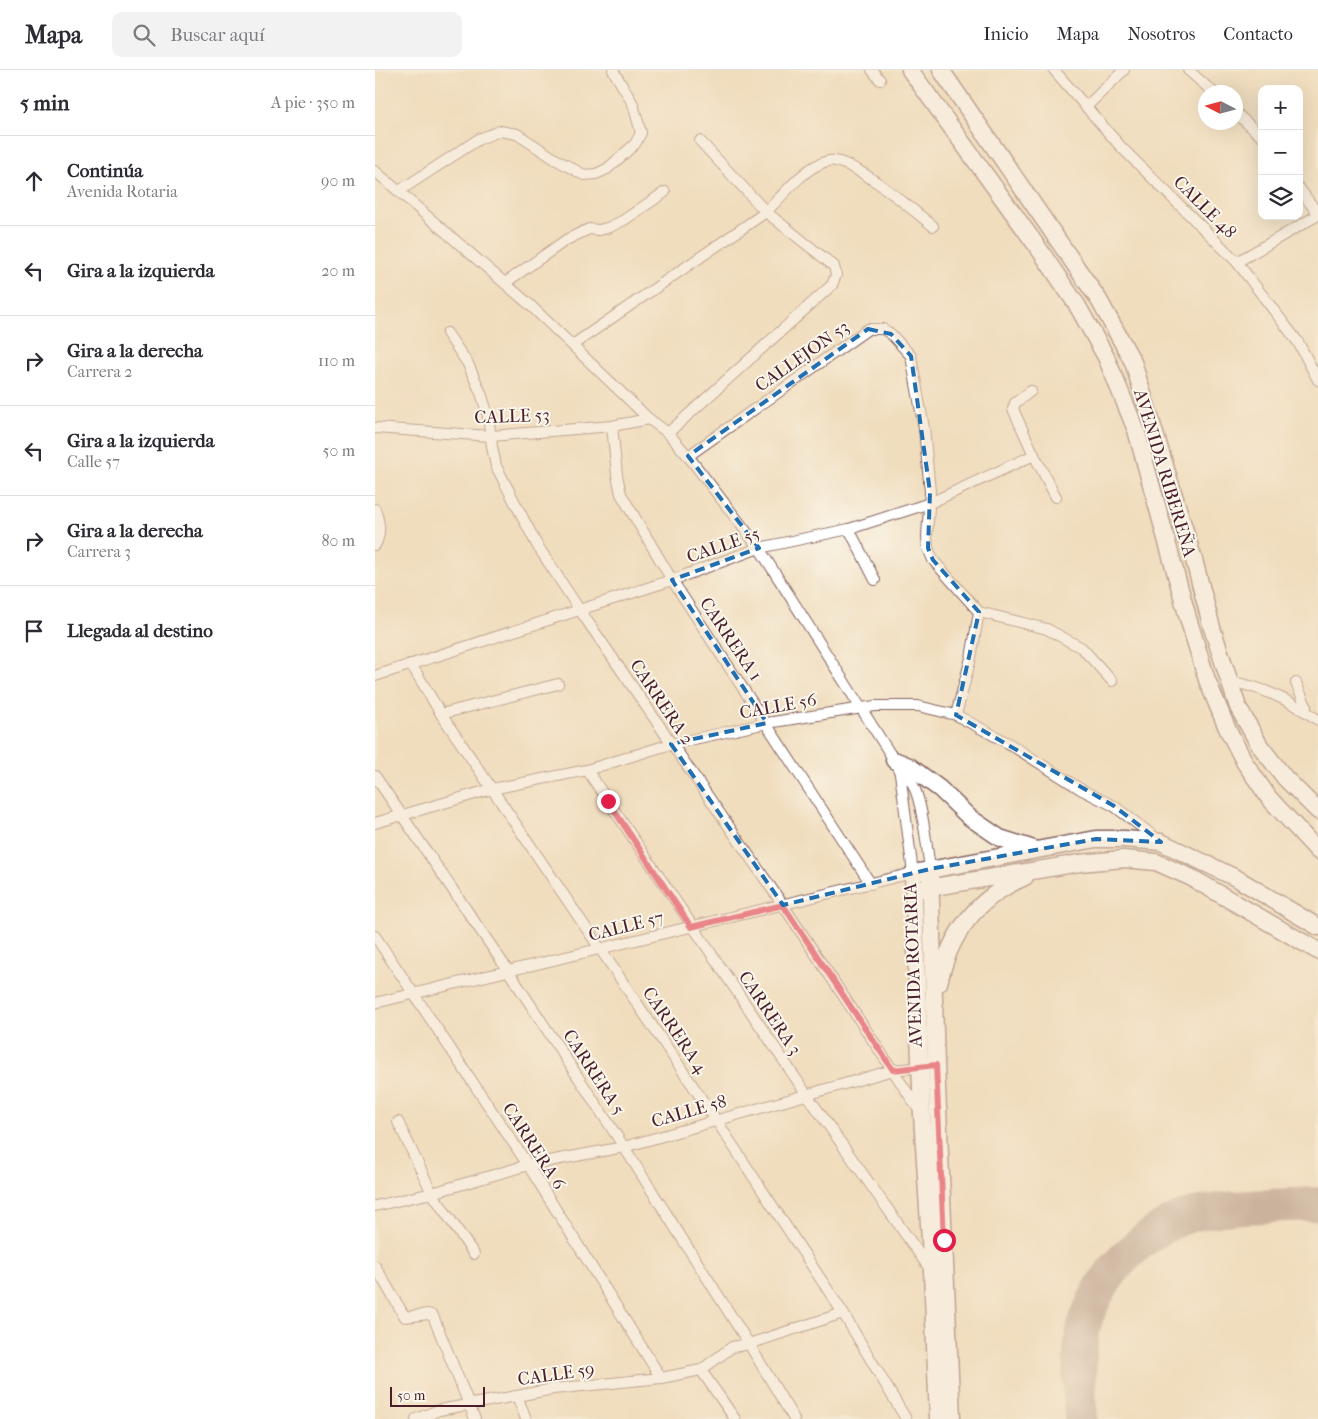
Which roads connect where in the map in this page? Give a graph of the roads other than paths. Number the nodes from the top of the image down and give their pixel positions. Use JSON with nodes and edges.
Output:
{"nodes":[{"id":1,"x":613,"y":70,"type":"edge"},
{"id":2,"x":872,"y":70,"type":"edge"},
{"id":3,"x":909,"y":70,"type":"edge"},
{"id":4,"x":941,"y":70,"type":"edge"},
{"id":5,"x":1054,"y":70,"type":"edge"},
{"id":6,"x":1125,"y":70,"type":"edge"},
{"id":7,"x":1188,"y":70,"type":"edge"},
{"id":8,"x":880,"y":80,"type":"dead end"},
{"id":9,"x":1205,"y":85,"type":"edge"},
{"id":10,"x":1087,"y":106,"type":"junction"},
{"id":11,"x":1243,"y":120,"type":"edge"},
{"id":12,"x":1258,"y":133,"type":"edge"},
{"id":13,"x":700,"y":141,"type":"dead end"},
{"id":14,"x":375,"y":170,"type":"edge"},
{"id":15,"x":379,"y":180,"type":"edge"},
{"id":16,"x":399,"y":191,"type":"junction"},
{"id":17,"x":665,"y":192,"type":"dead end"},
{"id":18,"x":1303,"y":194,"type":"edge"},
{"id":19,"x":766,"y":212,"type":"junction"},
{"id":20,"x":1318,"y":215,"type":"edge"},
{"id":21,"x":933,"y":226,"type":"dead end"},
{"id":22,"x":1237,"y":262,"type":"junction"},
{"id":23,"x":505,"y":283,"type":"junction"},
{"id":24,"x":447,"y":332,"type":"dead end"},
{"id":25,"x":574,"y":344,"type":"junction"},
{"id":26,"x":1318,"y":380,"type":"edge"},
{"id":27,"x":1031,"y":391,"type":"dead end"},
{"id":28,"x":649,"y":419,"type":"junction"},
{"id":29,"x":612,"y":426,"type":"junction"},
{"id":30,"x":375,"y":428,"type":"edge"},
{"id":31,"x":668,"y":434,"type":"junction"},
{"id":32,"x":491,"y":436,"type":"junction"},
{"id":33,"x":1034,"y":455,"type":"junction"},
{"id":34,"x":688,"y":456,"type":"junction"},
{"id":35,"x":1056,"y":497,"type":"dead end"},
{"id":36,"x":930,"y":503,"type":"junction"},
{"id":37,"x":375,"y":509,"type":"edge"},
{"id":38,"x":849,"y":529,"type":"junction"},
{"id":39,"x":375,"y":545,"type":"edge"},
{"id":40,"x":759,"y":548,"type":"junction"},
{"id":41,"x":672,"y":580,"type":"junction"},
{"id":42,"x":875,"y":580,"type":"dead end"},
{"id":43,"x":579,"y":609,"type":"junction"},
{"id":44,"x":979,"y":612,"type":"junction"},
{"id":45,"x":411,"y":664,"type":"junction"},
{"id":46,"x":375,"y":676,"type":"edge"},
{"id":47,"x":1112,"y":680,"type":"dead end"},
{"id":48,"x":1230,"y":682,"type":"junction"},
{"id":49,"x":1295,"y":682,"type":"dead end"},
{"id":50,"x":558,"y":684,"type":"dead end"},
{"id":51,"x":860,"y":708,"type":"junction"},
{"id":52,"x":1305,"y":711,"type":"junction"},
{"id":53,"x":441,"y":714,"type":"junction"},
{"id":54,"x":956,"y":715,"type":"junction"},
{"id":55,"x":1318,"y":720,"type":"edge"},
{"id":56,"x":767,"y":723,"type":"junction"},
{"id":57,"x":671,"y":744,"type":"junction"},
{"id":58,"x":897,"y":766,"type":"junction"},
{"id":59,"x":587,"y":770,"type":"junction"},
{"id":60,"x":375,"y":776,"type":"edge"},
{"id":61,"x":492,"y":789,"type":"junction"},
{"id":62,"x":1318,"y":811,"type":"edge"},
{"id":63,"x":401,"y":815,"type":"junction"},
{"id":64,"x":375,"y":822,"type":"edge"},
{"id":65,"x":1161,"y":842,"type":"junction"},
{"id":66,"x":1039,"y":850,"type":"junction"},
{"id":67,"x":1318,"y":851,"type":"edge"},
{"id":68,"x":1050,"y":867,"type":"junction"},
{"id":69,"x":930,"y":869,"type":"junction"},
{"id":70,"x":913,"y":873,"type":"junction"},
{"id":71,"x":871,"y":884,"type":"junction"},
{"id":72,"x":931,"y":887,"type":"junction"},
{"id":73,"x":914,"y":890,"type":"junction"},
{"id":74,"x":783,"y":905,"type":"junction"},
{"id":75,"x":691,"y":927,"type":"junction"},
{"id":76,"x":1318,"y":928,"type":"edge"},
{"id":77,"x":375,"y":936,"type":"edge"},
{"id":78,"x":601,"y":948,"type":"junction"},
{"id":79,"x":1318,"y":951,"type":"edge"},
{"id":80,"x":509,"y":972,"type":"junction"},
{"id":81,"x":414,"y":994,"type":"junction"},
{"id":82,"x":375,"y":1003,"type":"edge"},
{"id":83,"x":934,"y":1010,"type":"junction"},
{"id":84,"x":928,"y":1066,"type":"junction"},
{"id":85,"x":893,"y":1070,"type":"junction"},
{"id":86,"x":807,"y":1096,"type":"junction"},
{"id":87,"x":922,"y":1115,"type":"junction"},
{"id":88,"x":716,"y":1120,"type":"junction"},
{"id":89,"x":398,"y":1122,"type":"dead end"},
{"id":90,"x":624,"y":1147,"type":"junction"},
{"id":91,"x":528,"y":1165,"type":"junction"},
{"id":92,"x":432,"y":1194,"type":"junction"},
{"id":93,"x":375,"y":1206,"type":"edge"},
{"id":94,"x":474,"y":1254,"type":"dead end"},
{"id":95,"x":375,"y":1266,"type":"edge"},
{"id":96,"x":932,"y":1271,"type":"junction"},
{"id":97,"x":843,"y":1313,"type":"junction"},
{"id":98,"x":749,"y":1344,"type":"junction"},
{"id":99,"x":701,"y":1370,"type":"junction"},
{"id":100,"x":661,"y":1378,"type":"junction"},
{"id":101,"x":517,"y":1396,"type":"junction"},
{"id":102,"x":471,"y":1404,"type":"junction"},
{"id":103,"x":416,"y":1419,"type":"edge"},
{"id":104,"x":475,"y":1419,"type":"edge"},
{"id":105,"x":526,"y":1419,"type":"edge"},
{"id":106,"x":735,"y":1419,"type":"edge"},
{"id":107,"x":795,"y":1419,"type":"edge"},
{"id":108,"x":906,"y":1419,"type":"edge"},
{"id":109,"x":937,"y":1419,"type":"edge"},
{"id":110,"x":953,"y":1419,"type":"edge"}],
"edges":[{"from":1,"to":16,"type":"street"},
{"from":2,"to":8,"type":"street"},
{"from":3,"to":67,"type":"main road","name":"AVENIDA RIBEREÑA"},
{"from":4,"to":48,"type":"main road","name":"AVENIDA RIBEREÑA"},
{"from":5,"to":10,"type":"street","name":"CALLE 48"},
{"from":6,"to":10,"type":"street"},
{"from":7,"to":9,"type":"street"},
{"from":10,"to":22,"type":"street","name":"CALLE 48"},
{"from":11,"to":12,"type":"street"},
{"from":13,"to":19,"type":"street"},
{"from":14,"to":15,"type":"street"},
{"from":15,"to":16,"type":"street"},
{"from":16,"to":23,"type":"street"},
{"from":17,"to":23,"type":"street"},
{"from":18,"to":20,"type":"street"},
{"from":19,"to":21,"type":"street"},
{"from":19,"to":25,"type":"street"},
{"from":19,"to":31,"type":"street"},
{"from":20,"to":22,"type":"street"},
{"from":22,"to":26,"type":"street","name":"CALLE 48"},
{"from":23,"to":25,"type":"street"},
{"from":24,"to":32,"type":"street","name":"CARRERA 2"},
{"from":25,"to":28,"type":"street"},
{"from":27,"to":33,"type":"street"},
{"from":28,"to":29,"type":"street","name":"CALLE 53"},
{"from":28,"to":31,"type":"street"},
{"from":29,"to":32,"type":"street","name":"CALLE 53"},
{"from":29,"to":41,"type":"street","name":"CARRERA 1"},
{"from":30,"to":32,"type":"street","name":"CALLE 53"},
{"from":31,"to":34,"type":"street"},
{"from":32,"to":43,"type":"street","name":"CARRERA 2"},
{"from":33,"to":35,"type":"street"},
{"from":33,"to":36,"type":"street","name":"CALLE 55"},
{"from":34,"to":36,"type":"street","name":"CALLEJON 53"},
{"from":34,"to":40,"type":"street"},
{"from":36,"to":38,"type":"street","name":"CALLE 55"},
{"from":36,"to":44,"type":"street","name":"CALLEJON 53"},
{"from":37,"to":39,"type":"street"},
{"from":38,"to":40,"type":"street","name":"CALLE 55"},
{"from":38,"to":42,"type":"street"},
{"from":40,"to":41,"type":"street","name":"CALLE 55"},
{"from":40,"to":51,"type":"street"},
{"from":41,"to":43,"type":"street","name":"CALLE 55"},
{"from":41,"to":56,"type":"street","name":"CARRERA 1"},
{"from":43,"to":45,"type":"street","name":"CALLE 55"},
{"from":43,"to":57,"type":"street","name":"CARRERA 2"},
{"from":44,"to":47,"type":"street"},
{"from":44,"to":54,"type":"street"},
{"from":45,"to":46,"type":"street","name":"CALLE 55"},
{"from":45,"to":53,"type":"street","name":"CARRERA 4"},
{"from":48,"to":52,"type":"street"},
{"from":48,"to":62,"type":"main road","name":"AVENIDA RIBEREÑA"},
{"from":49,"to":52,"type":"street"},
{"from":50,"to":53,"type":"street"},
{"from":51,"to":54,"type":"street","name":"CALLE 56"},
{"from":51,"to":56,"type":"street","name":"CALLE 56"},
{"from":51,"to":58,"type":"street"},
{"from":52,"to":55,"type":"street"},
{"from":53,"to":61,"type":"street","name":"CARRERA 4"},
{"from":54,"to":65,"type":"street","name":"CALLE 56"},
{"from":56,"to":57,"type":"street","name":"CALLE 56"},
{"from":56,"to":71,"type":"street","name":"CARRERA 1"},
{"from":57,"to":59,"type":"street","name":"CALLE 56"},
{"from":57,"to":74,"type":"street","name":"CARRERA 2"},
{"from":58,"to":66,"type":"main road"},
{"from":58,"to":69,"type":"street"},
{"from":58,"to":70,"type":"street"},
{"from":59,"to":61,"type":"street","name":"CALLE 56"},
{"from":59,"to":75,"type":"street","name":"CARRERA 3"},
{"from":60,"to":63,"type":"street","name":"CARRERA 5"},
{"from":61,"to":63,"type":"street","name":"CALLE 56"},
{"from":61,"to":78,"type":"street","name":"CARRERA 4"},
{"from":63,"to":64,"type":"street","name":"CALLE 56"},
{"from":63,"to":80,"type":"street","name":"CARRERA 5"},
{"from":65,"to":66,"type":"main road"},
{"from":65,"to":76,"type":"main road"},
{"from":66,"to":69,"type":"main road"},
{"from":68,"to":72,"type":"main road"},
{"from":68,"to":79,"type":"main road"},
{"from":68,"to":83,"type":"main road"},
{"from":69,"to":70,"type":"main road"},
{"from":69,"to":72,"type":"main road","name":"AVENIDA ROTARIA"},
{"from":70,"to":71,"type":"street","name":"CALLE 57"},
{"from":70,"to":73,"type":"main road","name":"AVENIDA ROTARIA"},
{"from":71,"to":74,"type":"street","name":"CALLE 57"},
{"from":72,"to":73,"type":"main road"},
{"from":72,"to":83,"type":"main road","name":"AVENIDA ROTARIA"},
{"from":73,"to":84,"type":"main road","name":"AVENIDA ROTARIA"},
{"from":74,"to":75,"type":"street","name":"CALLE 57"},
{"from":74,"to":85,"type":"street","name":"CARRERA 2"},
{"from":75,"to":78,"type":"street","name":"CALLE 57"},
{"from":75,"to":86,"type":"street","name":"CARRERA 3"},
{"from":77,"to":81,"type":"street","name":"CARRERA 6"},
{"from":78,"to":80,"type":"street","name":"CALLE 57"},
{"from":78,"to":88,"type":"street","name":"CARRERA 4"},
{"from":80,"to":81,"type":"street","name":"CALLE 57"},
{"from":80,"to":90,"type":"street","name":"CARRERA 5"},
{"from":81,"to":82,"type":"street","name":"CALLE 57"},
{"from":81,"to":91,"type":"street","name":"CARRERA 6"},
{"from":83,"to":84,"type":"main road","name":"AVENIDA ROTARIA"},
{"from":84,"to":85,"type":"street","name":"CALLE 58"},
{"from":84,"to":87,"type":"main road","name":"AVENIDA ROTARIA"},
{"from":84,"to":110,"type":"main road","name":"AVENIDA ROTARIA"},
{"from":85,"to":86,"type":"street","name":"CALLE 58"},
{"from":85,"to":87,"type":"street","name":"CARRERA 2"},
{"from":86,"to":88,"type":"street","name":"CALLE 58"},
{"from":86,"to":96,"type":"street","name":"CARRERA 3"},
{"from":87,"to":96,"type":"main road","name":"AVENIDA ROTARIA"},
{"from":88,"to":90,"type":"street","name":"CALLE 58"},
{"from":88,"to":97,"type":"street","name":"CARRERA 4"},
{"from":89,"to":92,"type":"street"},
{"from":90,"to":91,"type":"street","name":"CALLE 58"},
{"from":90,"to":98,"type":"street","name":"CARRERA 5"},
{"from":91,"to":92,"type":"street","name":"CALLE 58"},
{"from":91,"to":100,"type":"street","name":"CARRERA 6"},
{"from":92,"to":93,"type":"street","name":"CALLE 58"},
{"from":92,"to":94,"type":"street"},
{"from":95,"to":102,"type":"street"},
{"from":96,"to":109,"type":"main road","name":"AVENIDA ROTARIA"},
{"from":97,"to":98,"type":"street"},
{"from":97,"to":108,"type":"street","name":"CARRERA 4"},
{"from":98,"to":99,"type":"street"},
{"from":98,"to":107,"type":"street","name":"CARRERA 5"},
{"from":99,"to":100,"type":"street","name":"CALLE 59"},
{"from":99,"to":106,"type":"street"},
{"from":100,"to":101,"type":"street","name":"CALLE 59"},
{"from":101,"to":102,"type":"street","name":"CALLE 59"},
{"from":101,"to":105,"type":"street"},
{"from":102,"to":103,"type":"street","name":"CALLE 59"},
{"from":102,"to":104,"type":"street"}]}
